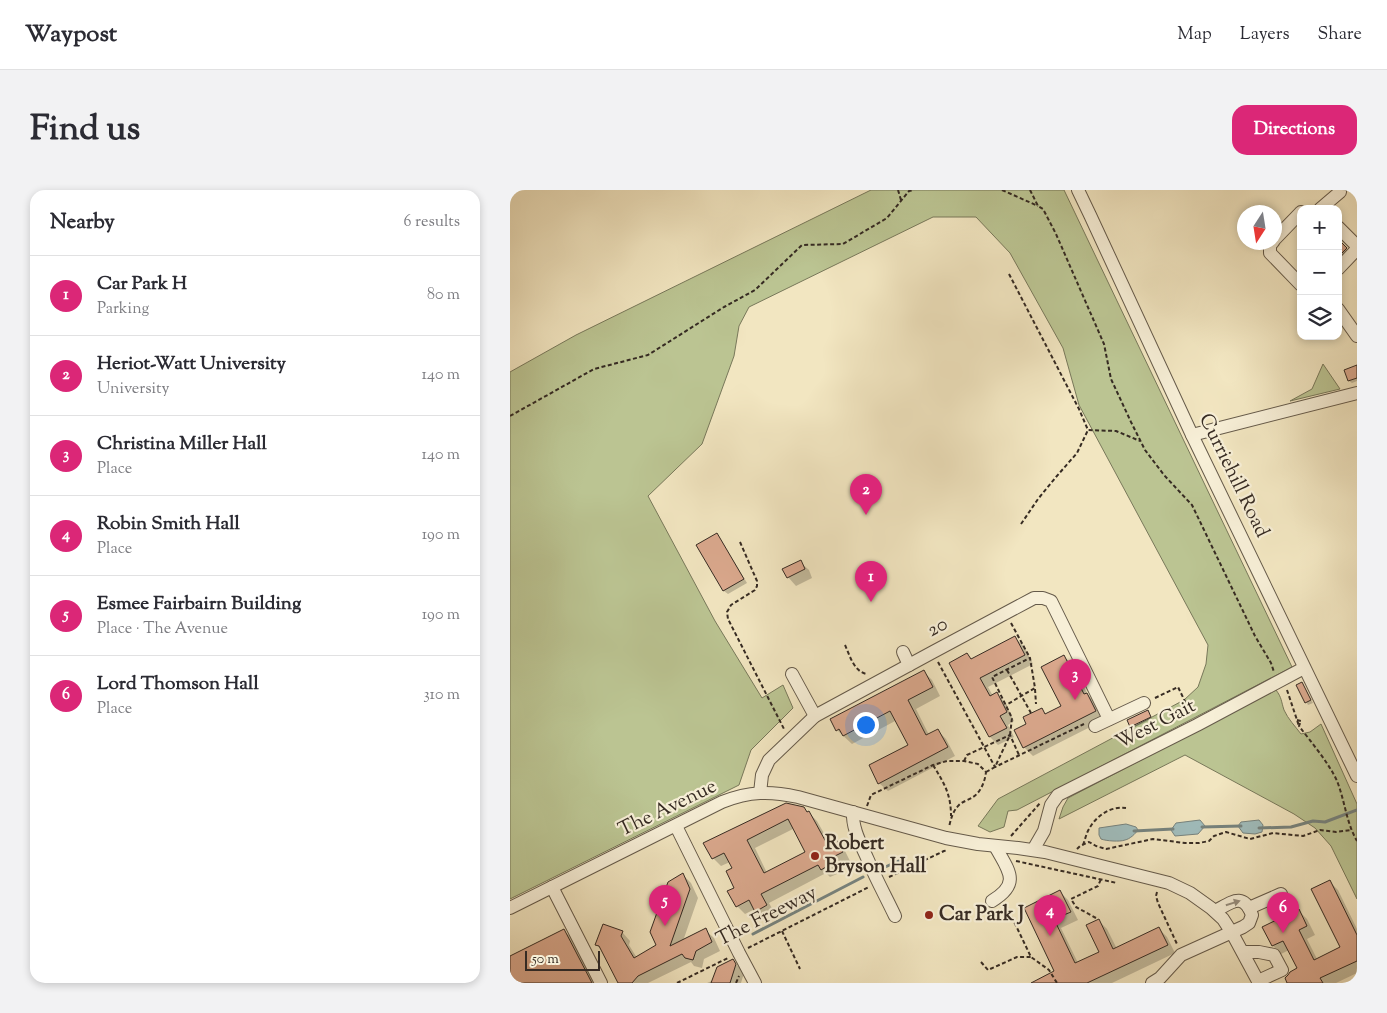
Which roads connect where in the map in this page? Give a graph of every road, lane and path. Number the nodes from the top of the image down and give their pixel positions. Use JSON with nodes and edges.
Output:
{"nodes":[{"id":1,"x":898,"y":190,"type":"edge"},
{"id":2,"x":914,"y":190,"type":"edge"},
{"id":3,"x":1002,"y":190,"type":"edge"},
{"id":4,"x":1030,"y":190,"type":"edge"},
{"id":5,"x":1078,"y":190,"type":"edge"},
{"id":6,"x":1340,"y":192,"type":"dead end"},
{"id":7,"x":902,"y":201,"type":"junction"},
{"id":8,"x":1325,"y":205,"type":"edge"},
{"id":9,"x":1038,"y":206,"type":"junction"},
{"id":10,"x":1297,"y":216,"type":"edge"},
{"id":11,"x":1342,"y":231,"type":"edge"},
{"id":12,"x":1282,"y":232,"type":"edge"},
{"id":13,"x":1357,"y":249,"type":"edge"},
{"id":14,"x":1270,"y":250,"type":"edge"},
{"id":15,"x":1342,"y":265,"type":"edge"},
{"id":16,"x":1009,"y":274,"type":"dead end"},
{"id":17,"x":1297,"y":281,"type":"edge"},
{"id":18,"x":1342,"y":315,"type":"edge"},
{"id":19,"x":1357,"y":336,"type":"edge"},
{"id":20,"x":1357,"y":393,"type":"edge"},
{"id":21,"x":510,"y":416,"type":"edge"},
{"id":22,"x":1088,"y":430,"type":"junction"},
{"id":23,"x":1192,"y":435,"type":"junction"},
{"id":24,"x":1140,"y":441,"type":"junction"},
{"id":25,"x":1020,"y":524,"type":"dead end"},
{"id":26,"x":740,"y":542,"type":"dead end"},
{"id":27,"x":1006,"y":613,"type":"junction"},
{"id":28,"x":845,"y":645,"type":"dead end"},
{"id":29,"x":902,"y":652,"type":"dead end"},
{"id":30,"x":932,"y":652,"type":"junction"},
{"id":31,"x":1030,"y":658,"type":"junction"},
{"id":32,"x":909,"y":665,"type":"junction"},
{"id":33,"x":1304,"y":668,"type":"junction"},
{"id":34,"x":1007,"y":670,"type":"junction"},
{"id":35,"x":792,"y":674,"type":"dead end"},
{"id":36,"x":868,"y":674,"type":"dead end"},
{"id":37,"x":1284,"y":680,"type":"junction"},
{"id":38,"x":1035,"y":688,"type":"junction"},
{"id":39,"x":1022,"y":696,"type":"junction"},
{"id":40,"x":1144,"y":703,"type":"joint"},
{"id":41,"x":1036,"y":704,"type":"dead end"},
{"id":42,"x":1006,"y":705,"type":"junction"},
{"id":43,"x":1031,"y":713,"type":"dead end"},
{"id":44,"x":815,"y":716,"type":"junction"},
{"id":45,"x":1109,"y":719,"type":"junction"},
{"id":46,"x":1092,"y":724,"type":"joint"},
{"id":47,"x":1197,"y":725,"type":"junction"},
{"id":48,"x":1010,"y":735,"type":"junction"},
{"id":49,"x":790,"y":740,"type":"junction"},
{"id":50,"x":984,"y":746,"type":"junction"},
{"id":51,"x":1019,"y":755,"type":"junction"},
{"id":52,"x":964,"y":761,"type":"junction"},
{"id":53,"x":933,"y":765,"type":"junction"},
{"id":54,"x":995,"y":767,"type":"junction"},
{"id":55,"x":986,"y":772,"type":"junction"},
{"id":56,"x":1357,"y":776,"type":"edge"},
{"id":57,"x":760,"y":793,"type":"junction"},
{"id":58,"x":1126,"y":808,"type":"dead end"},
{"id":59,"x":859,"y":811,"type":"junction"},
{"id":60,"x":951,"y":816,"type":"junction"},
{"id":61,"x":676,"y":826,"type":"junction"},
{"id":62,"x":1351,"y":830,"type":"junction"},
{"id":63,"x":1357,"y":841,"type":"edge"},
{"id":64,"x":1083,"y":844,"type":"junction"},
{"id":65,"x":947,"y":846,"type":"junction"},
{"id":66,"x":995,"y":846,"type":"junction"},
{"id":67,"x":1039,"y":851,"type":"junction"},
{"id":68,"x":1002,"y":858,"type":"junction"},
{"id":69,"x":1072,"y":859,"type":"junction"},
{"id":70,"x":1101,"y":879,"type":"junction"},
{"id":71,"x":878,"y":883,"type":"junction"},
{"id":72,"x":1120,"y":883,"type":"dead end"},
{"id":73,"x":552,"y":887,"type":"junction"},
{"id":74,"x":1162,"y":893,"type":"dead end"},
{"id":75,"x":1281,"y":894,"type":"dead end"},
{"id":76,"x":997,"y":898,"type":"joint"},
{"id":77,"x":510,"y":908,"type":"edge"},
{"id":78,"x":1249,"y":908,"type":"junction"},
{"id":79,"x":1215,"y":911,"type":"junction"},
{"id":80,"x":895,"y":916,"type":"dead end"},
{"id":81,"x":1096,"y":918,"type":"dead end"},
{"id":82,"x":782,"y":931,"type":"junction"},
{"id":83,"x":1232,"y":933,"type":"junction"},
{"id":84,"x":1243,"y":952,"type":"junction"},
{"id":85,"x":739,"y":953,"type":"junction"},
{"id":86,"x":1181,"y":955,"type":"junction"},
{"id":87,"x":1031,"y":957,"type":"junction"},
{"id":88,"x":981,"y":962,"type":"dead end"},
{"id":89,"x":800,"y":969,"type":"dead end"},
{"id":90,"x":1259,"y":982,"type":"edge"},
{"id":91,"x":602,"y":983,"type":"edge"},
{"id":92,"x":677,"y":983,"type":"edge"},
{"id":93,"x":755,"y":983,"type":"edge"},
{"id":94,"x":1057,"y":983,"type":"edge"},
{"id":95,"x":1152,"y":983,"type":"edge"}],
"edges":[{"from":1,"to":7,"type":"path"},
{"from":2,"to":7,"type":"path"},
{"from":3,"to":9,"type":"path"},
{"from":4,"to":9,"type":"path"},
{"from":5,"to":23,"type":"street","name":"Curriehill Road"},
{"from":6,"to":8,"type":"street"},
{"from":7,"to":21,"type":"path"},
{"from":9,"to":24,"type":"path"},
{"from":10,"to":12,"type":"street"},
{"from":11,"to":13,"type":"street"},
{"from":13,"to":15,"type":"street"},
{"from":14,"to":17,"type":"street"},
{"from":16,"to":22,"type":"path"},
{"from":18,"to":19,"type":"street"},
{"from":20,"to":23,"type":"street"},
{"from":22,"to":24,"type":"path"},
{"from":22,"to":25,"type":"path"},
{"from":23,"to":33,"type":"street","name":"Curriehill Road"},
{"from":24,"to":37,"type":"path"},
{"from":26,"to":49,"type":"path"},
{"from":27,"to":30,"type":"street","name":"20"},
{"from":27,"to":31,"type":"path"},
{"from":27,"to":45,"type":"street","name":"20"},
{"from":28,"to":36,"type":"path"},
{"from":29,"to":32,"type":"street"},
{"from":30,"to":32,"type":"street","name":"20"},
{"from":30,"to":50,"type":"path"},
{"from":31,"to":34,"type":"path"},
{"from":31,"to":38,"type":"path"},
{"from":32,"to":44,"type":"street","name":"20"},
{"from":33,"to":37,"type":"street","name":"West Gait"},
{"from":33,"to":56,"type":"street","name":"Curriehill Road"},
{"from":34,"to":39,"type":"path"},
{"from":34,"to":42,"type":"path"},
{"from":35,"to":44,"type":"street"},
{"from":37,"to":47,"type":"street","name":"West Gait"},
{"from":37,"to":62,"type":"path"},
{"from":38,"to":39,"type":"path"},
{"from":38,"to":41,"type":"path"},
{"from":39,"to":42,"type":"path"},
{"from":39,"to":43,"type":"path"},
{"from":40,"to":45,"type":"street"},
{"from":40,"to":47,"type":"path"},
{"from":42,"to":48,"type":"path"},
{"from":44,"to":49,"type":"street","name":"20"},
{"from":45,"to":46,"type":"street"},
{"from":46,"to":51,"type":"path"},
{"from":47,"to":67,"type":"street","name":"West Gait"},
{"from":48,"to":50,"type":"path"},
{"from":48,"to":51,"type":"path"},
{"from":48,"to":54,"type":"path"},
{"from":49,"to":57,"type":"street","name":"20"},
{"from":50,"to":52,"type":"path"},
{"from":50,"to":54,"type":"path"},
{"from":51,"to":54,"type":"path"},
{"from":52,"to":53,"type":"path"},
{"from":52,"to":55,"type":"path"},
{"from":53,"to":59,"type":"path"},
{"from":53,"to":60,"type":"path"},
{"from":54,"to":55,"type":"path"},
{"from":55,"to":60,"type":"path"},
{"from":57,"to":59,"type":"street","name":"The Avenue"},
{"from":57,"to":61,"type":"street","name":"The Avenue"},
{"from":58,"to":64,"type":"path"},
{"from":59,"to":65,"type":"street"},
{"from":59,"to":71,"type":"street"},
{"from":60,"to":65,"type":"path"},
{"from":61,"to":73,"type":"street","name":"The Avenue"},
{"from":61,"to":85,"type":"street"},
{"from":62,"to":63,"type":"path"},
{"from":62,"to":64,"type":"path"},
{"from":64,"to":69,"type":"path"},
{"from":65,"to":66,"type":"street"},
{"from":65,"to":71,"type":"path","name":"The Freeway"},
{"from":66,"to":67,"type":"street"},
{"from":66,"to":68,"type":"street"},
{"from":67,"to":69,"type":"street"},
{"from":68,"to":70,"type":"path"},
{"from":68,"to":76,"type":"street"},
{"from":69,"to":79,"type":"street"},
{"from":70,"to":72,"type":"path"},
{"from":70,"to":81,"type":"path"},
{"from":71,"to":80,"type":"street"},
{"from":71,"to":82,"type":"path","name":"The Freeway"},
{"from":73,"to":77,"type":"street","name":"The Avenue"},
{"from":73,"to":91,"type":"street"},
{"from":74,"to":86,"type":"path"},
{"from":75,"to":78,"type":"street"},
{"from":76,"to":87,"type":"path"},
{"from":79,"to":78,"type":"street","one_way":true},
{"from":78,"to":83,"type":"street"},
{"from":79,"to":83,"type":"street"},
{"from":82,"to":85,"type":"path","name":"The Freeway"},
{"from":82,"to":89,"type":"path"},
{"from":83,"to":84,"type":"street"},
{"from":83,"to":86,"type":"street"},
{"from":84,"to":90,"type":"street"},
{"from":84,"to":90,"type":"street"},
{"from":85,"to":92,"type":"path","name":"The Freeway"},
{"from":85,"to":93,"type":"street"},
{"from":86,"to":95,"type":"street"},
{"from":87,"to":88,"type":"path"},
{"from":87,"to":94,"type":"path"}]}
